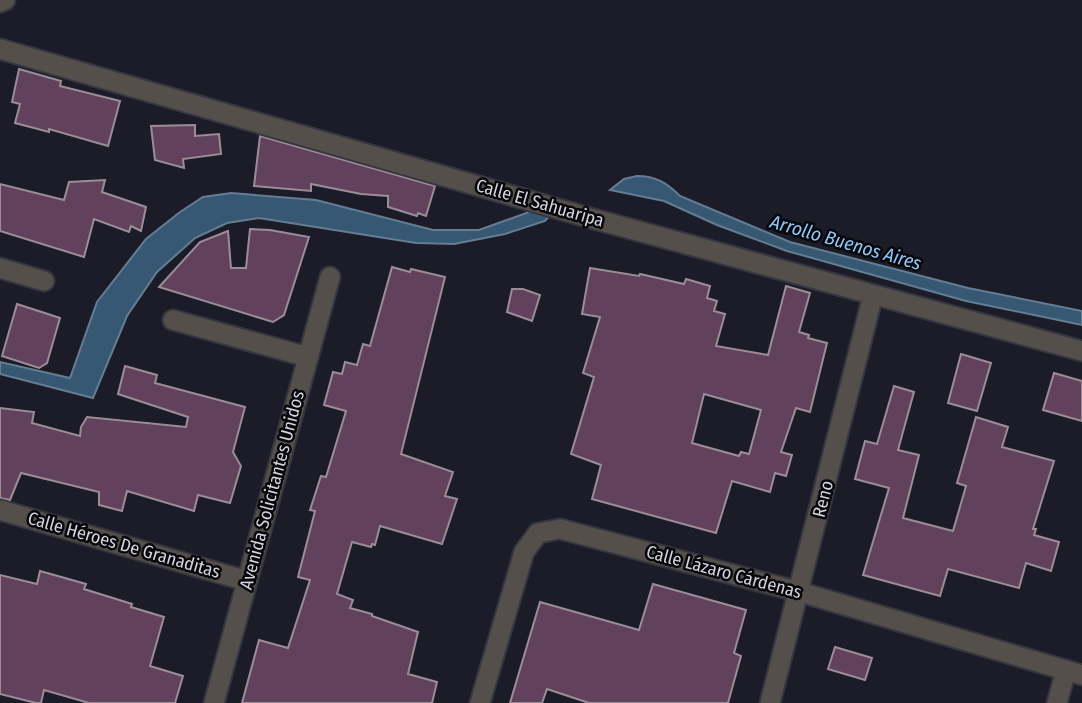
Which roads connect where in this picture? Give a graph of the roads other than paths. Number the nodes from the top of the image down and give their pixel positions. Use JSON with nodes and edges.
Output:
{"nodes":[{"id":1,"x":5,"y":0,"type":"edge"},
{"id":2,"x":0,"y":2,"type":"edge"},
{"id":3,"x":0,"y":49,"type":"edge"},
{"id":4,"x":0,"y":268,"type":"edge"},
{"id":5,"x":330,"y":277,"type":"dead end"},
{"id":6,"x":44,"y":281,"type":"dead end"},
{"id":7,"x":873,"y":295,"type":"junction"},
{"id":8,"x":173,"y":320,"type":"dead end"},
{"id":9,"x":1082,"y":351,"type":"edge"},
{"id":10,"x":308,"y":357,"type":"junction"},
{"id":11,"x":0,"y":510,"type":"edge"},
{"id":12,"x":247,"y":581,"type":"junction"},
{"id":13,"x":800,"y":592,"type":"junction"},
{"id":14,"x":1074,"y":672,"type":"edge"},
{"id":15,"x":214,"y":703,"type":"edge"},
{"id":16,"x":480,"y":703,"type":"edge"},
{"id":17,"x":770,"y":703,"type":"edge"},
{"id":18,"x":1057,"y":703,"type":"edge"}],
"edges":[{"from":1,"to":2,"type":"street"},
{"from":3,"to":7,"type":"street","name":"Calle El Sahuaripa"},
{"from":4,"to":6,"type":"street"},
{"from":5,"to":10,"type":"street","name":"Avenida Solicitantes Unidos"},
{"from":7,"to":9,"type":"street","name":"Calle El Sahuaripa"},
{"from":7,"to":13,"type":"street","name":"Reno"},
{"from":8,"to":10,"type":"street"},
{"from":10,"to":12,"type":"street","name":"Avenida Solicitantes Unidos"},
{"from":11,"to":12,"type":"street","name":"Calle Héroes De Granaditas"},
{"from":12,"to":15,"type":"street","name":"Avenida Solicitantes Unidos"},
{"from":13,"to":14,"type":"street","name":"Calle Lázaro Cárdenas"},
{"from":13,"to":16,"type":"street","name":"Calle Lázaro Cárdenas"},
{"from":13,"to":17,"type":"street","name":"Reno"},
{"from":14,"to":18,"type":"street"}]}
